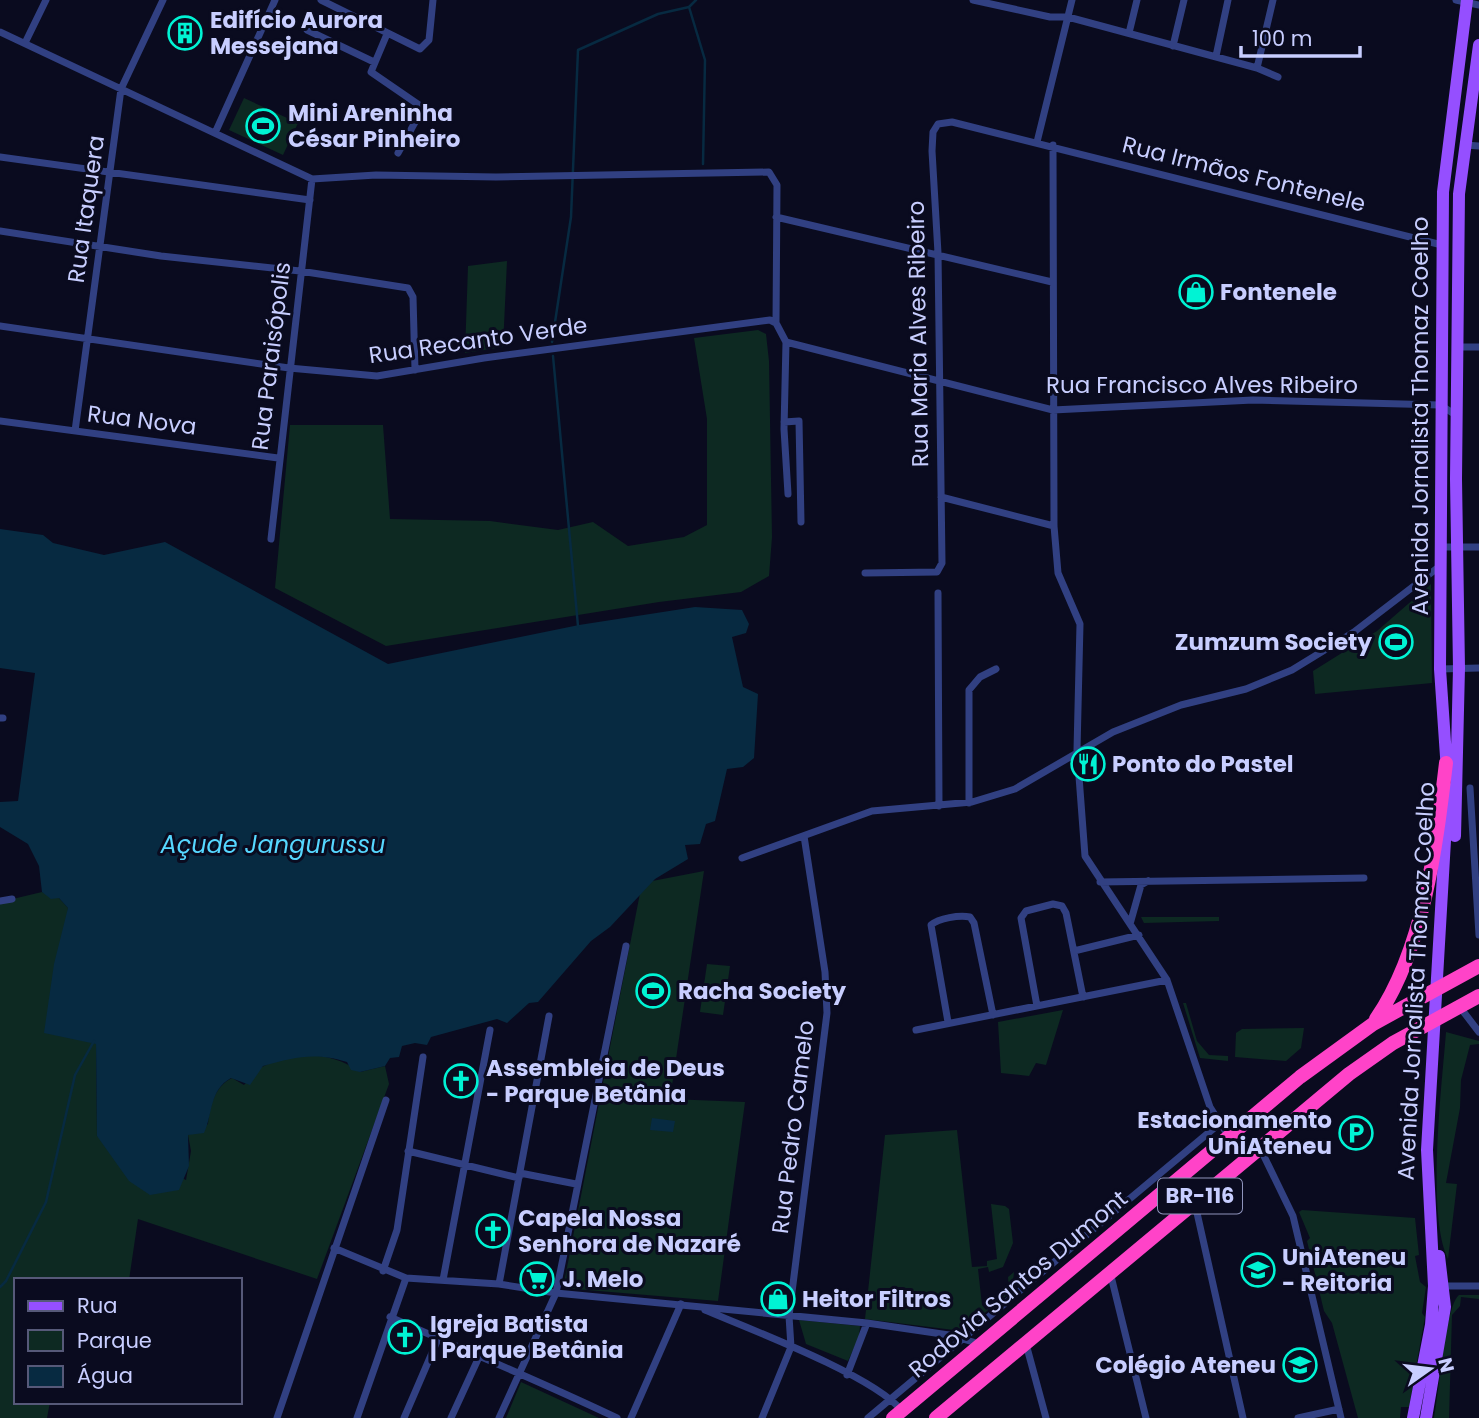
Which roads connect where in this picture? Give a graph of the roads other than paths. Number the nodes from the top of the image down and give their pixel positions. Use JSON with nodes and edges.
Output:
{"nodes":[{"id":1,"x":46,"y":0,"type":"edge"},
{"id":2,"x":163,"y":0,"type":"edge"},
{"id":3,"x":275,"y":0,"type":"edge"},
{"id":4,"x":321,"y":0,"type":"edge"},
{"id":5,"x":433,"y":0,"type":"edge"},
{"id":6,"x":973,"y":0,"type":"edge"},
{"id":7,"x":1072,"y":0,"type":"edge"},
{"id":8,"x":1137,"y":0,"type":"edge"},
{"id":9,"x":1184,"y":0,"type":"edge"},
{"id":10,"x":1228,"y":0,"type":"edge"},
{"id":11,"x":1273,"y":0,"type":"edge"},
{"id":12,"x":1467,"y":2,"type":"edge"},
{"id":13,"x":1068,"y":17,"type":"junction"},
{"id":14,"x":307,"y":30,"type":"dead end"},
{"id":15,"x":0,"y":32,"type":"edge"},
{"id":16,"x":1129,"y":33,"type":"junction"},
{"id":17,"x":387,"y":34,"type":"junction"},
{"id":18,"x":25,"y":43,"type":"junction"},
{"id":19,"x":1479,"y":45,"type":"edge"},
{"id":20,"x":1173,"y":46,"type":"junction"},
{"id":21,"x":1216,"y":56,"type":"junction"},
{"id":22,"x":374,"y":62,"type":"junction"},
{"id":23,"x":1257,"y":68,"type":"junction"},
{"id":24,"x":1278,"y":77,"type":"dead end"},
{"id":25,"x":121,"y":89,"type":"junction"},
{"id":26,"x":215,"y":133,"type":"junction"},
{"id":27,"x":1037,"y":142,"type":"junction"},
{"id":28,"x":1053,"y":145,"type":"junction"},
{"id":29,"x":1465,"y":145,"type":"junction"},
{"id":30,"x":1479,"y":146,"type":"edge"},
{"id":31,"x":398,"y":153,"type":"dead end"},
{"id":32,"x":0,"y":157,"type":"edge"},
{"id":33,"x":111,"y":173,"type":"junction"},
{"id":34,"x":313,"y":179,"type":"junction"},
{"id":35,"x":1443,"y":192,"type":"junction"},
{"id":36,"x":1459,"y":194,"type":"junction"},
{"id":37,"x":310,"y":200,"type":"junction"},
{"id":38,"x":776,"y":217,"type":"junction"},
{"id":39,"x":0,"y":232,"type":"edge"},
{"id":40,"x":1442,"y":245,"type":"junction"},
{"id":41,"x":100,"y":248,"type":"junction"},
{"id":42,"x":938,"y":253,"type":"junction"},
{"id":43,"x":1442,"y":264,"type":"junction"},
{"id":44,"x":1458,"y":265,"type":"junction"},
{"id":45,"x":300,"y":271,"type":"junction"},
{"id":46,"x":1052,"y":282,"type":"junction"},
{"id":47,"x":776,"y":323,"type":"junction"},
{"id":48,"x":0,"y":326,"type":"edge"},
{"id":49,"x":89,"y":338,"type":"junction"},
{"id":50,"x":786,"y":342,"type":"junction"},
{"id":51,"x":1457,"y":347,"type":"junction"},
{"id":52,"x":1479,"y":347,"type":"edge"},
{"id":53,"x":289,"y":368,"type":"junction"},
{"id":54,"x":415,"y":370,"type":"junction"},
{"id":55,"x":938,"y":380,"type":"junction"},
{"id":56,"x":1440,"y":405,"type":"junction"},
{"id":57,"x":1053,"y":410,"type":"junction"},
{"id":58,"x":1457,"y":415,"type":"junction"},
{"id":59,"x":0,"y":421,"type":"edge"},
{"id":60,"x":784,"y":422,"type":"junction"},
{"id":61,"x":75,"y":431,"type":"junction"},
{"id":62,"x":278,"y":458,"type":"junction"},
{"id":63,"x":788,"y":494,"type":"dead end"},
{"id":64,"x":941,"y":497,"type":"junction"},
{"id":65,"x":801,"y":522,"type":"dead end"},
{"id":66,"x":1054,"y":526,"type":"junction"},
{"id":67,"x":271,"y":538,"type":"dead end"},
{"id":68,"x":1441,"y":547,"type":"junction"},
{"id":69,"x":1458,"y":547,"type":"junction"},
{"id":70,"x":1479,"y":547,"type":"edge"},
{"id":71,"x":1441,"y":566,"type":"junction"},
{"id":72,"x":865,"y":573,"type":"dead end"},
{"id":73,"x":938,"y":593,"type":"dead end"},
{"id":74,"x":1459,"y":668,"type":"junction"},
{"id":75,"x":1479,"y":668,"type":"edge"},
{"id":76,"x":996,"y":669,"type":"dead end"},
{"id":77,"x":1440,"y":669,"type":"junction"},
{"id":78,"x":1077,"y":750,"type":"junction"},
{"id":79,"x":1446,"y":763,"type":"junction"},
{"id":80,"x":1464,"y":788,"type":"junction"},
{"id":81,"x":1479,"y":788,"type":"edge"},
{"id":82,"x":969,"y":803,"type":"junction"},
{"id":83,"x":939,"y":806,"type":"junction"},
{"id":84,"x":804,"y":836,"type":"junction"},
{"id":85,"x":742,"y":858,"type":"dead end"},
{"id":86,"x":1364,"y":878,"type":"dead end"},
{"id":87,"x":1149,"y":881,"type":"junction"},
{"id":88,"x":1100,"y":882,"type":"junction"},
{"id":89,"x":12,"y":899,"type":"dead end"},
{"id":90,"x":0,"y":901,"type":"edge"},
{"id":91,"x":1130,"y":924,"type":"junction"},
{"id":92,"x":1139,"y":935,"type":"junction"},
{"id":93,"x":1479,"y":935,"type":"edge"},
{"id":94,"x":626,"y":946,"type":"dead end"},
{"id":95,"x":1444,"y":950,"type":"junction"},
{"id":96,"x":1074,"y":951,"type":"junction"},
{"id":97,"x":1479,"y":966,"type":"edge"},
{"id":98,"x":1167,"y":981,"type":"junction"},
{"id":99,"x":1479,"y":996,"type":"edge"},
{"id":100,"x":1083,"y":997,"type":"junction"},
{"id":101,"x":1459,"y":1005,"type":"junction"},
{"id":102,"x":1037,"y":1006,"type":"junction"},
{"id":103,"x":993,"y":1015,"type":"junction"},
{"id":104,"x":549,"y":1016,"type":"dead end"},
{"id":105,"x":948,"y":1022,"type":"junction"},
{"id":106,"x":1373,"y":1024,"type":"junction"},
{"id":107,"x":490,"y":1030,"type":"dead end"},
{"id":108,"x":916,"y":1030,"type":"dead end"},
{"id":109,"x":1479,"y":1032,"type":"edge"},
{"id":110,"x":423,"y":1057,"type":"dead end"},
{"id":111,"x":386,"y":1100,"type":"dead end"},
{"id":112,"x":1219,"y":1124,"type":"junction"},
{"id":113,"x":1229,"y":1138,"type":"junction"},
{"id":114,"x":1259,"y":1146,"type":"junction"},
{"id":115,"x":408,"y":1151,"type":"junction"},
{"id":116,"x":464,"y":1164,"type":"junction"},
{"id":117,"x":520,"y":1175,"type":"junction"},
{"id":118,"x":576,"y":1184,"type":"junction"},
{"id":119,"x":1194,"y":1201,"type":"junction"},
{"id":120,"x":334,"y":1248,"type":"junction"},
{"id":121,"x":383,"y":1271,"type":"junction"},
{"id":122,"x":1110,"y":1272,"type":"junction"},
{"id":123,"x":406,"y":1278,"type":"junction"},
{"id":124,"x":443,"y":1280,"type":"junction"},
{"id":125,"x":499,"y":1284,"type":"junction"},
{"id":126,"x":1439,"y":1286,"type":"junction"},
{"id":127,"x":1479,"y":1286,"type":"edge"},
{"id":128,"x":556,"y":1293,"type":"junction"},
{"id":129,"x":681,"y":1304,"type":"junction"},
{"id":130,"x":695,"y":1306,"type":"junction"},
{"id":131,"x":789,"y":1316,"type":"junction"},
{"id":132,"x":390,"y":1317,"type":"junction"},
{"id":133,"x":867,"y":1323,"type":"junction"},
{"id":134,"x":964,"y":1338,"type":"junction"},
{"id":135,"x":438,"y":1339,"type":"junction"},
{"id":136,"x":1026,"y":1344,"type":"junction"},
{"id":137,"x":981,"y":1345,"type":"junction"},
{"id":138,"x":791,"y":1347,"type":"junction"},
{"id":139,"x":479,"y":1357,"type":"junction"},
{"id":140,"x":518,"y":1371,"type":"junction"},
{"id":141,"x":847,"y":1375,"type":"junction"},
{"id":142,"x":892,"y":1398,"type":"junction"},
{"id":143,"x":1339,"y":1409,"type":"junction"},
{"id":144,"x":898,"y":1414,"type":"edge"},
{"id":145,"x":940,"y":1417,"type":"edge"},
{"id":146,"x":277,"y":1418,"type":"edge"},
{"id":147,"x":357,"y":1418,"type":"edge"},
{"id":148,"x":404,"y":1418,"type":"edge"},
{"id":149,"x":451,"y":1418,"type":"edge"},
{"id":150,"x":499,"y":1418,"type":"edge"},
{"id":151,"x":617,"y":1418,"type":"edge"},
{"id":152,"x":631,"y":1418,"type":"edge"},
{"id":153,"x":762,"y":1418,"type":"edge"},
{"id":154,"x":868,"y":1418,"type":"edge"},
{"id":155,"x":1046,"y":1418,"type":"edge"},
{"id":156,"x":1146,"y":1418,"type":"edge"},
{"id":157,"x":1243,"y":1418,"type":"edge"},
{"id":158,"x":1298,"y":1418,"type":"edge"},
{"id":159,"x":1341,"y":1418,"type":"edge"},
{"id":160,"x":1413,"y":1418,"type":"edge"},
{"id":161,"x":1426,"y":1418,"type":"edge"}],
"edges":[{"from":1,"to":18,"type":"street"},
{"from":2,"to":25,"type":"street","name":"Rua Itaquera"},
{"from":3,"to":26,"type":"street"},
{"from":4,"to":17,"type":"street"},
{"from":5,"to":17,"type":"street"},
{"from":6,"to":13,"type":"street"},
{"from":7,"to":13,"type":"street"},
{"from":8,"to":16,"type":"street"},
{"from":9,"to":20,"type":"street"},
{"from":10,"to":21,"type":"street"},
{"from":11,"to":23,"type":"street"},
{"from":12,"to":35,"type":"main road","name":"Avenida Jornalista Thomaz Coelho"},
{"from":13,"to":16,"type":"street"},
{"from":13,"to":27,"type":"street"},
{"from":14,"to":22,"type":"street"},
{"from":15,"to":18,"type":"street"},
{"from":16,"to":20,"type":"street"},
{"from":17,"to":22,"type":"street"},
{"from":18,"to":25,"type":"street"},
{"from":19,"to":29,"type":"main road","name":"Avenida Jornalista Thomaz Coelho"},
{"from":20,"to":21,"type":"street"},
{"from":21,"to":23,"type":"street"},
{"from":22,"to":31,"type":"street"},
{"from":23,"to":24,"type":"street"},
{"from":25,"to":26,"type":"street"},
{"from":25,"to":33,"type":"street","name":"Rua Itaquera"},
{"from":26,"to":34,"type":"street"},
{"from":27,"to":28,"type":"street","name":"Rua Irmãos Fontenele"},
{"from":27,"to":42,"type":"street","name":"Rua Maria Alves Ribeiro"},
{"from":28,"to":40,"type":"street","name":"Rua Irmãos Fontenele"},
{"from":28,"to":46,"type":"street"},
{"from":29,"to":30,"type":"street"},
{"from":29,"to":36,"type":"main road","name":"Avenida Jornalista Thomaz Coelho"},
{"from":32,"to":33,"type":"street"},
{"from":33,"to":37,"type":"street"},
{"from":33,"to":41,"type":"street","name":"Rua Itaquera"},
{"from":34,"to":37,"type":"street","name":"Rua Paraisópolis"},
{"from":34,"to":38,"type":"street"},
{"from":35,"to":36,"type":"main road"},
{"from":35,"to":40,"type":"main road","name":"Avenida Jornalista Thomaz Coelho"},
{"from":36,"to":44,"type":"main road","name":"Avenida Jornalista Thomaz Coelho"},
{"from":37,"to":45,"type":"street","name":"Rua Paraisópolis"},
{"from":38,"to":42,"type":"street"},
{"from":38,"to":47,"type":"street"},
{"from":39,"to":41,"type":"street"},
{"from":40,"to":43,"type":"main road","name":"Avenida Jornalista Thomaz Coelho"},
{"from":41,"to":45,"type":"street"},
{"from":41,"to":49,"type":"street","name":"Rua Itaquera"},
{"from":42,"to":46,"type":"street"},
{"from":42,"to":55,"type":"street","name":"Rua Maria Alves Ribeiro"},
{"from":43,"to":44,"type":"main road"},
{"from":43,"to":56,"type":"main road","name":"Avenida Jornalista Thomaz Coelho"},
{"from":44,"to":51,"type":"main road","name":"Avenida Jornalista Thomaz Coelho"},
{"from":45,"to":53,"type":"street","name":"Rua Paraisópolis"},
{"from":45,"to":54,"type":"street"},
{"from":46,"to":57,"type":"street"},
{"from":47,"to":50,"type":"street"},
{"from":47,"to":54,"type":"street","name":"Rua Recanto Verde"},
{"from":48,"to":49,"type":"street","name":"Rua Recanto Verde"},
{"from":49,"to":53,"type":"street","name":"Rua Recanto Verde"},
{"from":49,"to":61,"type":"street","name":"Rua Itaquera"},
{"from":50,"to":55,"type":"street","name":"Rua Francisco Alves Ribeiro"},
{"from":50,"to":60,"type":"street"},
{"from":51,"to":52,"type":"street"},
{"from":51,"to":58,"type":"main road","name":"Avenida Jornalista Thomaz Coelho"},
{"from":53,"to":54,"type":"street","name":"Rua Recanto Verde"},
{"from":53,"to":62,"type":"street","name":"Rua Paraisópolis"},
{"from":55,"to":57,"type":"street","name":"Rua Francisco Alves Ribeiro"},
{"from":55,"to":64,"type":"street","name":"Rua Maria Alves Ribeiro"},
{"from":56,"to":57,"type":"street","name":"Rua Francisco Alves Ribeiro"},
{"from":56,"to":58,"type":"street","name":"Rua Francisco Alves Ribeiro"},
{"from":56,"to":68,"type":"main road","name":"Avenida Jornalista Thomaz Coelho"},
{"from":57,"to":66,"type":"street"},
{"from":58,"to":69,"type":"main road","name":"Avenida Jornalista Thomaz Coelho"},
{"from":59,"to":61,"type":"street","name":"Rua Nova"},
{"from":60,"to":63,"type":"street"},
{"from":60,"to":65,"type":"street"},
{"from":61,"to":62,"type":"street","name":"Rua Nova"},
{"from":62,"to":67,"type":"street","name":"Rua Paraisópolis"},
{"from":64,"to":66,"type":"street"},
{"from":64,"to":72,"type":"street","name":"Rua Maria Alves Ribeiro"},
{"from":66,"to":78,"type":"street"},
{"from":68,"to":69,"type":"street"},
{"from":68,"to":71,"type":"main road","name":"Avenida Jornalista Thomaz Coelho"},
{"from":69,"to":70,"type":"street"},
{"from":69,"to":74,"type":"main road","name":"Avenida Jornalista Thomaz Coelho"},
{"from":71,"to":77,"type":"main road","name":"Avenida Jornalista Thomaz Coelho"},
{"from":71,"to":78,"type":"street"},
{"from":73,"to":83,"type":"street"},
{"from":74,"to":75,"type":"street"},
{"from":74,"to":77,"type":"street"},
{"from":74,"to":80,"type":"main road","name":"Avenida Jornalista Thomaz Coelho"},
{"from":76,"to":82,"type":"street"},
{"from":77,"to":79,"type":"main road","name":"Avenida Jornalista Thomaz Coelho"},
{"from":78,"to":82,"type":"street"},
{"from":78,"to":88,"type":"street"},
{"from":79,"to":95,"type":"main road","name":"Avenida Jornalista Thomaz Coelho"},
{"from":79,"to":106,"type":"highway"},
{"from":80,"to":81,"type":"street"},
{"from":80,"to":93,"type":"street"},
{"from":80,"to":95,"type":"main road","name":"Avenida Jornalista Thomaz Coelho"},
{"from":82,"to":83,"type":"street"},
{"from":83,"to":84,"type":"street"},
{"from":84,"to":85,"type":"street"},
{"from":84,"to":131,"type":"street","name":"Rua Pedro Camelo"},
{"from":86,"to":87,"type":"street"},
{"from":87,"to":88,"type":"street"},
{"from":87,"to":91,"type":"street"},
{"from":88,"to":91,"type":"street"},
{"from":89,"to":90,"type":"street"},
{"from":91,"to":92,"type":"street"},
{"from":92,"to":96,"type":"street"},
{"from":92,"to":98,"type":"street"},
{"from":94,"to":118,"type":"street"},
{"from":95,"to":126,"type":"main road","name":"Avenida Jornalista Thomaz Coelho"},
{"from":96,"to":100,"type":"street"},
{"from":96,"to":102,"type":"street"},
{"from":97,"to":106,"type":"highway","name":"Rodovia Santos Dumont","number":"BR-116"},
{"from":98,"to":100,"type":"street"},
{"from":98,"to":112,"type":"street"},
{"from":99,"to":101,"type":"highway","number":"BR-116"},
{"from":100,"to":102,"type":"street"},
{"from":101,"to":109,"type":"street"},
{"from":101,"to":114,"type":"highway","number":"BR-116"},
{"from":102,"to":103,"type":"street"},
{"from":103,"to":105,"type":"street"},
{"from":103,"to":105,"type":"street"},
{"from":104,"to":117,"type":"street"},
{"from":105,"to":108,"type":"street"},
{"from":106,"to":113,"type":"highway","name":"Rodovia Santos Dumont","number":"BR-116"},
{"from":107,"to":116,"type":"street"},
{"from":110,"to":115,"type":"street"},
{"from":111,"to":120,"type":"street"},
{"from":112,"to":113,"type":"street"},
{"from":112,"to":134,"type":"street"},
{"from":113,"to":137,"type":"highway","name":"Rodovia Santos Dumont","number":"BR-116"},
{"from":114,"to":119,"type":"highway","number":"BR-116"},
{"from":114,"to":143,"type":"street"},
{"from":115,"to":116,"type":"street"},
{"from":115,"to":121,"type":"street"},
{"from":116,"to":117,"type":"street"},
{"from":116,"to":124,"type":"street"},
{"from":117,"to":118,"type":"street"},
{"from":117,"to":125,"type":"street"},
{"from":118,"to":128,"type":"street"},
{"from":119,"to":122,"type":"highway","number":"BR-116"},
{"from":119,"to":157,"type":"street"},
{"from":120,"to":121,"type":"street"},
{"from":120,"to":146,"type":"street"},
{"from":121,"to":123,"type":"street"},
{"from":122,"to":136,"type":"highway","number":"BR-116"},
{"from":122,"to":156,"type":"street"},
{"from":123,"to":124,"type":"street"},
{"from":123,"to":132,"type":"street"},
{"from":124,"to":125,"type":"street"},
{"from":125,"to":128,"type":"street"},
{"from":126,"to":127,"type":"street"},
{"from":126,"to":160,"type":"main road","name":"Avenida Jornalista Thomaz Coelho"},
{"from":126,"to":161,"type":"main road","name":"Avenida Jornalista Thomaz Coelho"},
{"from":128,"to":129,"type":"street"},
{"from":128,"to":140,"type":"street"},
{"from":129,"to":130,"type":"street"},
{"from":129,"to":152,"type":"street"},
{"from":130,"to":131,"type":"street"},
{"from":130,"to":138,"type":"street"},
{"from":131,"to":133,"type":"street"},
{"from":131,"to":138,"type":"street","name":"Rua Pedro Camelo"},
{"from":132,"to":135,"type":"street"},
{"from":132,"to":147,"type":"street"},
{"from":133,"to":134,"type":"street"},
{"from":133,"to":141,"type":"street"},
{"from":134,"to":137,"type":"street"},
{"from":134,"to":142,"type":"street"},
{"from":135,"to":139,"type":"street"},
{"from":135,"to":148,"type":"street"},
{"from":136,"to":145,"type":"highway","number":"BR-116"},
{"from":136,"to":155,"type":"street"},
{"from":137,"to":144,"type":"highway","name":"Rodovia Santos Dumont","number":"BR-116"},
{"from":138,"to":141,"type":"street"},
{"from":138,"to":153,"type":"street","name":"Rua Pedro Camelo"},
{"from":139,"to":140,"type":"street"},
{"from":139,"to":149,"type":"street"},
{"from":140,"to":150,"type":"street"},
{"from":140,"to":151,"type":"street"},
{"from":141,"to":142,"type":"street"},
{"from":142,"to":144,"type":"street"},
{"from":142,"to":154,"type":"street"},
{"from":143,"to":158,"type":"street"},
{"from":143,"to":159,"type":"street"}]}
